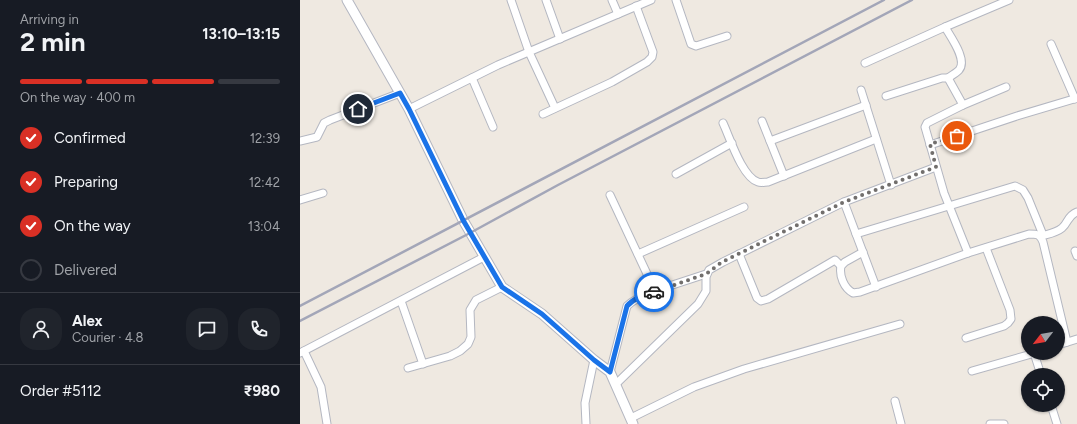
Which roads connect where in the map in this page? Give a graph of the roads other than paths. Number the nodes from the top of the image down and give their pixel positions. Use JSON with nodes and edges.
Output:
{"nodes":[{"id":1,"x":347,"y":0,"type":"edge"},
{"id":2,"x":511,"y":0,"type":"edge"},
{"id":3,"x":546,"y":0,"type":"edge"},
{"id":4,"x":612,"y":0,"type":"edge"},
{"id":5,"x":650,"y":0,"type":"edge"},
{"id":6,"x":676,"y":0,"type":"edge"},
{"id":7,"x":1009,"y":0,"type":"edge"},
{"id":8,"x":636,"y":6,"type":"junction"},
{"id":9,"x":618,"y":14,"type":"junction"},
{"id":10,"x":944,"y":27,"type":"junction"},
{"id":11,"x":727,"y":36,"type":"dead end"},
{"id":12,"x":560,"y":39,"type":"junction"},
{"id":13,"x":1051,"y":44,"type":"dead end"},
{"id":14,"x":529,"y":52,"type":"junction"},
{"id":15,"x":865,"y":63,"type":"dead end"},
{"id":16,"x":472,"y":78,"type":"junction"},
{"id":17,"x":948,"y":78,"type":"junction"},
{"id":18,"x":1006,"y":87,"type":"dead end"},
{"id":19,"x":861,"y":90,"type":"dead end"},
{"id":20,"x":400,"y":93,"type":"junction"},
{"id":21,"x":886,"y":96,"type":"dead end"},
{"id":22,"x":1076,"y":99,"type":"edge"},
{"id":23,"x":866,"y":105,"type":"junction"},
{"id":24,"x":963,"y":105,"type":"junction"},
{"id":25,"x":555,"y":108,"type":"junction"},
{"id":26,"x":409,"y":109,"type":"junction"},
{"id":27,"x":543,"y":114,"type":"dead end"},
{"id":28,"x":762,"y":122,"type":"dead end"},
{"id":29,"x":723,"y":123,"type":"dead end"},
{"id":30,"x":493,"y":128,"type":"dead end"},
{"id":31,"x":876,"y":139,"type":"junction"},
{"id":32,"x":300,"y":141,"type":"edge"},
{"id":33,"x":770,"y":141,"type":"junction"},
{"id":34,"x":732,"y":143,"type":"junction"},
{"id":35,"x":930,"y":144,"type":"junction"},
{"id":36,"x":936,"y":167,"type":"junction"},
{"id":37,"x":676,"y":174,"type":"dead end"},
{"id":38,"x":784,"y":176,"type":"junction"},
{"id":39,"x":891,"y":185,"type":"junction"},
{"id":40,"x":323,"y":193,"type":"dead end"},
{"id":41,"x":610,"y":196,"type":"dead end"},
{"id":42,"x":300,"y":200,"type":"edge"},
{"id":43,"x":844,"y":202,"type":"junction"},
{"id":44,"x":744,"y":207,"type":"dead end"},
{"id":45,"x":949,"y":207,"type":"junction"},
{"id":46,"x":1077,"y":212,"type":"edge"},
{"id":47,"x":856,"y":234,"type":"junction"},
{"id":48,"x":1042,"y":236,"type":"junction"},
{"id":49,"x":986,"y":248,"type":"junction"},
{"id":50,"x":863,"y":252,"type":"junction"},
{"id":51,"x":968,"y":253,"type":"junction"},
{"id":52,"x":638,"y":254,"type":"junction"},
{"id":53,"x":739,"y":254,"type":"junction"},
{"id":54,"x":484,"y":257,"type":"junction"},
{"id":55,"x":840,"y":266,"type":"junction"},
{"id":56,"x":707,"y":274,"type":"junction"},
{"id":57,"x":876,"y":286,"type":"junction"},
{"id":58,"x":502,"y":287,"type":"junction"},
{"id":59,"x":645,"y":294,"type":"junction"},
{"id":60,"x":401,"y":301,"type":"junction"},
{"id":61,"x":900,"y":324,"type":"dead end"},
{"id":62,"x":966,"y":338,"type":"dead end"},
{"id":63,"x":1077,"y":339,"type":"edge"},
{"id":64,"x":1067,"y":342,"type":"joint"},
{"id":65,"x":302,"y":352,"type":"edge"},
{"id":66,"x":1021,"y":357,"type":"edge"},
{"id":67,"x":594,"y":360,"type":"junction"},
{"id":68,"x":422,"y":364,"type":"junction"},
{"id":69,"x":408,"y":368,"type":"dead end"},
{"id":70,"x":972,"y":371,"type":"dead end"},
{"id":71,"x":610,"y":372,"type":"junction"},
{"id":72,"x":616,"y":384,"type":"junction"},
{"id":73,"x":895,"y":401,"type":"dead end"},
{"id":74,"x":1053,"y":412,"type":"edge"},
{"id":75,"x":632,"y":421,"type":"edge"},
{"id":76,"x":327,"y":424,"type":"edge"},
{"id":77,"x":586,"y":424,"type":"edge"},
{"id":78,"x":901,"y":424,"type":"edge"},
{"id":79,"x":990,"y":424,"type":"edge"},
{"id":80,"x":1004,"y":424,"type":"edge"},
{"id":81,"x":1057,"y":424,"type":"edge"}],
"edges":[{"from":1,"to":20,"type":"main road"},
{"from":2,"to":14,"type":"street"},
{"from":3,"to":12,"type":"street"},
{"from":4,"to":9,"type":"street"},
{"from":5,"to":8,"type":"street"},
{"from":6,"to":11,"type":"street"},
{"from":7,"to":10,"type":"street"},
{"from":8,"to":9,"type":"street"},
{"from":8,"to":25,"type":"street"},
{"from":9,"to":12,"type":"street"},
{"from":10,"to":15,"type":"street"},
{"from":10,"to":17,"type":"street"},
{"from":12,"to":14,"type":"street"},
{"from":13,"to":22,"type":"street"},
{"from":14,"to":16,"type":"street"},
{"from":14,"to":25,"type":"street"},
{"from":16,"to":26,"type":"street"},
{"from":16,"to":30,"type":"street"},
{"from":17,"to":21,"type":"street"},
{"from":17,"to":24,"type":"street"},
{"from":18,"to":24,"type":"street"},
{"from":19,"to":23,"type":"street"},
{"from":20,"to":26,"type":"main road"},
{"from":20,"to":32,"type":"street"},
{"from":22,"to":35,"type":"street"},
{"from":23,"to":31,"type":"street"},
{"from":23,"to":33,"type":"street"},
{"from":24,"to":35,"type":"street"},
{"from":25,"to":27,"type":"street"},
{"from":26,"to":54,"type":"main road"},
{"from":28,"to":33,"type":"street"},
{"from":29,"to":34,"type":"street"},
{"from":31,"to":38,"type":"street"},
{"from":31,"to":39,"type":"street"},
{"from":33,"to":38,"type":"street"},
{"from":34,"to":37,"type":"street"},
{"from":34,"to":38,"type":"street"},
{"from":35,"to":36,"type":"street"},
{"from":36,"to":39,"type":"street"},
{"from":36,"to":45,"type":"street"},
{"from":39,"to":43,"type":"street"},
{"from":40,"to":42,"type":"street"},
{"from":41,"to":52,"type":"street"},
{"from":43,"to":47,"type":"street"},
{"from":43,"to":53,"type":"street"},
{"from":44,"to":52,"type":"street"},
{"from":45,"to":47,"type":"street"},
{"from":45,"to":48,"type":"street"},
{"from":45,"to":51,"type":"street"},
{"from":46,"to":48,"type":"street"},
{"from":47,"to":50,"type":"street"},
{"from":48,"to":49,"type":"street"},
{"from":48,"to":64,"type":"street"},
{"from":49,"to":51,"type":"street"},
{"from":49,"to":62,"type":"street"},
{"from":50,"to":55,"type":"street"},
{"from":50,"to":57,"type":"street"},
{"from":51,"to":57,"type":"street"},
{"from":52,"to":59,"type":"street"},
{"from":53,"to":55,"type":"street"},
{"from":53,"to":56,"type":"street"},
{"from":54,"to":58,"type":"main road"},
{"from":54,"to":60,"type":"street"},
{"from":55,"to":57,"type":"street"},
{"from":56,"to":59,"type":"street"},
{"from":56,"to":72,"type":"street"},
{"from":58,"to":67,"type":"main road"},
{"from":58,"to":68,"type":"street"},
{"from":59,"to":71,"type":"street"},
{"from":60,"to":65,"type":"street"},
{"from":60,"to":68,"type":"street"},
{"from":61,"to":75,"type":"street"},
{"from":63,"to":64,"type":"street"},
{"from":65,"to":76,"type":"street"},
{"from":66,"to":70,"type":"street"},
{"from":67,"to":71,"type":"main road"},
{"from":67,"to":77,"type":"street"},
{"from":68,"to":69,"type":"street"},
{"from":71,"to":72,"type":"main road"},
{"from":72,"to":75,"type":"main road"},
{"from":73,"to":78,"type":"street"},
{"from":74,"to":81,"type":"street"},
{"from":79,"to":80,"type":"street"}]}
